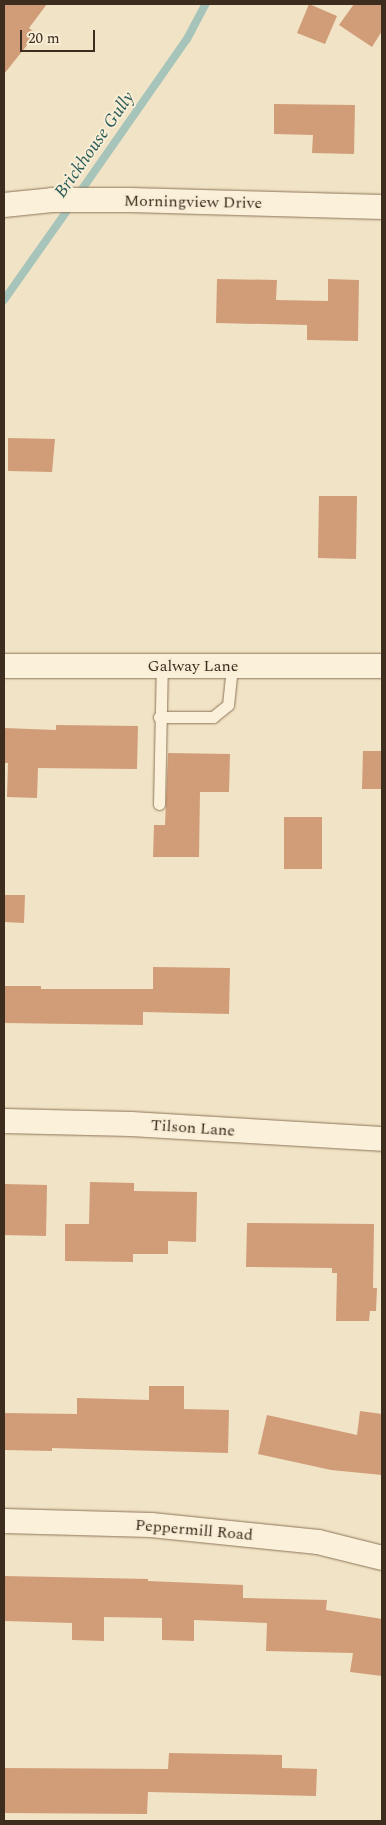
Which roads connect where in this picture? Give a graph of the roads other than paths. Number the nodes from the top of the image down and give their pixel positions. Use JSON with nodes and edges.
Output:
{"nodes":[{"id":1,"x":4,"y":205,"type":"edge"},
{"id":2,"x":382,"y":207,"type":"edge"},
{"id":3,"x":4,"y":666,"type":"edge"},
{"id":4,"x":162,"y":666,"type":"junction"},
{"id":5,"x":232,"y":666,"type":"junction"},
{"id":6,"x":382,"y":666,"type":"edge"},
{"id":7,"x":159,"y":717,"type":"junction"},
{"id":8,"x":159,"y":804,"type":"dead end"},
{"id":9,"x":4,"y":1121,"type":"edge"},
{"id":10,"x":382,"y":1140,"type":"edge"},
{"id":11,"x":4,"y":1521,"type":"edge"},
{"id":12,"x":382,"y":1558,"type":"edge"}],
"edges":[{"from":1,"to":2,"type":"street","name":"Morningview Drive"},
{"from":3,"to":4,"type":"street","name":"Galway Lane"},
{"from":4,"to":5,"type":"street","name":"Galway Lane"},
{"from":4,"to":7,"type":"lane"},
{"from":5,"to":6,"type":"street","name":"Galway Lane"},
{"from":5,"to":7,"type":"lane"},
{"from":7,"to":8,"type":"lane"},
{"from":9,"to":10,"type":"street","name":"Tilson Lane"},
{"from":11,"to":12,"type":"street","name":"Peppermill Road"}]}
